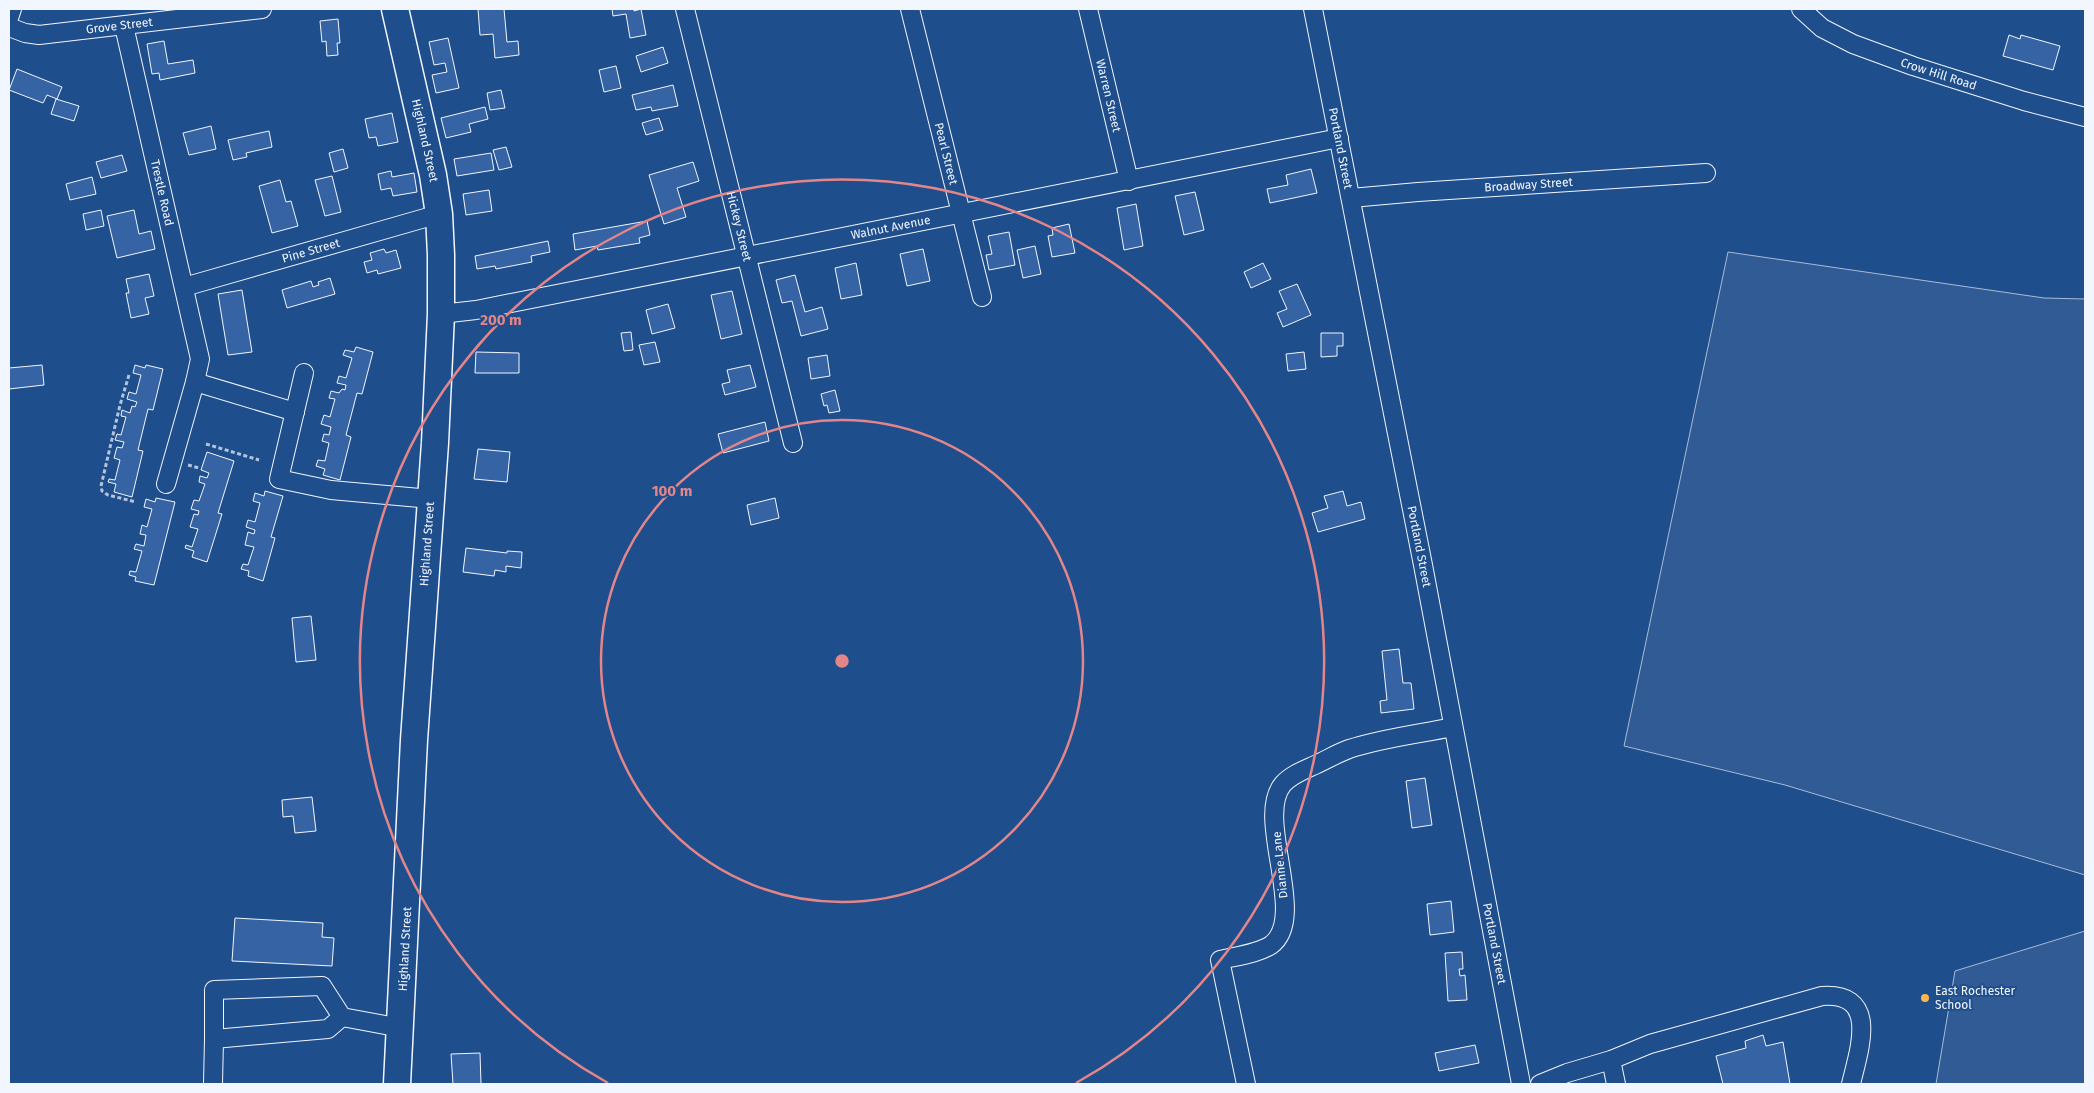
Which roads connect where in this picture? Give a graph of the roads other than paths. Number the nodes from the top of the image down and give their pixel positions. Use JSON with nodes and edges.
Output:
{"nodes":[{"id":1,"x":12,"y":9,"type":"edge"},
{"id":2,"x":262,"y":9,"type":"edge"},
{"id":3,"x":395,"y":9,"type":"edge"},
{"id":4,"x":685,"y":9,"type":"edge"},
{"id":5,"x":910,"y":9,"type":"edge"},
{"id":6,"x":1088,"y":9,"type":"edge"},
{"id":7,"x":1313,"y":9,"type":"edge"},
{"id":8,"x":1802,"y":9,"type":"edge"},
{"id":9,"x":9,"y":18,"type":"edge"},
{"id":10,"x":124,"y":26,"type":"junction"},
{"id":11,"x":9,"y":27,"type":"edge"},
{"id":12,"x":2085,"y":117,"type":"edge"},
{"id":13,"x":1338,"y":138,"type":"junction"},
{"id":14,"x":1706,"y":173,"type":"dead end"},
{"id":15,"x":1129,"y":181,"type":"junction"},
{"id":16,"x":1351,"y":198,"type":"junction"},
{"id":17,"x":962,"y":213,"type":"junction"},
{"id":18,"x":439,"y":214,"type":"junction"},
{"id":19,"x":747,"y":256,"type":"junction"},
{"id":20,"x":184,"y":288,"type":"junction"},
{"id":21,"x":982,"y":297,"type":"dead end"},
{"id":22,"x":441,"y":314,"type":"junction"},
{"id":23,"x":304,"y":374,"type":"dead end"},
{"id":24,"x":195,"y":382,"type":"junction"},
{"id":25,"x":295,"y":412,"type":"junction"},
{"id":26,"x":793,"y":443,"type":"dead end"},
{"id":27,"x":166,"y":484,"type":"dead end"},
{"id":28,"x":431,"y":500,"type":"junction"},
{"id":29,"x":1453,"y":727,"type":"junction"},
{"id":30,"x":342,"y":1017,"type":"junction"},
{"id":31,"x":401,"y":1028,"type":"junction"},
{"id":32,"x":214,"y":1039,"type":"junction"},
{"id":33,"x":1612,"y":1060,"type":"junction"},
{"id":34,"x":214,"y":1084,"type":"edge"},
{"id":35,"x":398,"y":1084,"type":"edge"},
{"id":36,"x":1246,"y":1084,"type":"edge"},
{"id":37,"x":1521,"y":1084,"type":"edge"},
{"id":38,"x":1540,"y":1084,"type":"edge"},
{"id":39,"x":1616,"y":1084,"type":"edge"},
{"id":40,"x":1851,"y":1084,"type":"edge"}],
"edges":[{"from":1,"to":9,"type":"street"},
{"from":2,"to":10,"type":"street","name":"Grove Street"},
{"from":3,"to":18,"type":"highway","name":"Highland Street"},
{"from":4,"to":19,"type":"street","name":"Hickey Street"},
{"from":5,"to":17,"type":"street","name":"Pearl Street"},
{"from":6,"to":15,"type":"street","name":"Warren Street"},
{"from":7,"to":13,"type":"street","name":"Portland Street"},
{"from":8,"to":12,"type":"street","name":"Crow Hill Road"},
{"from":10,"to":11,"type":"street","name":"Grove Street"},
{"from":10,"to":20,"type":"street","name":"Trestle Road"},
{"from":13,"to":15,"type":"street","name":"Walnut Avenue"},
{"from":13,"to":16,"type":"street","name":"Portland Street"},
{"from":14,"to":16,"type":"street","name":"Broadway Street"},
{"from":15,"to":17,"type":"street","name":"Walnut Avenue"},
{"from":16,"to":29,"type":"street","name":"Portland Street"},
{"from":17,"to":19,"type":"street","name":"Walnut Avenue"},
{"from":17,"to":21,"type":"street","name":"Pearl Street"},
{"from":18,"to":20,"type":"street","name":"Pine Street"},
{"from":18,"to":22,"type":"highway","name":"Highland Street"},
{"from":19,"to":22,"type":"street","name":"Walnut Avenue"},
{"from":19,"to":26,"type":"street","name":"Hickey Street"},
{"from":20,"to":24,"type":"street","name":"Trestle Road"},
{"from":22,"to":28,"type":"highway","name":"Highland Street"},
{"from":23,"to":25,"type":"street"},
{"from":24,"to":25,"type":"street"},
{"from":24,"to":27,"type":"street"},
{"from":25,"to":28,"type":"street"},
{"from":28,"to":31,"type":"highway","name":"Highland Street"},
{"from":29,"to":36,"type":"street","name":"Dianne Lane"},
{"from":29,"to":37,"type":"street","name":"Portland Street"},
{"from":30,"to":31,"type":"street"},
{"from":30,"to":32,"type":"street"},
{"from":30,"to":32,"type":"street"},
{"from":31,"to":35,"type":"highway","name":"Highland Street"},
{"from":32,"to":34,"type":"street"},
{"from":33,"to":38,"type":"street"},
{"from":33,"to":39,"type":"street"},
{"from":33,"to":40,"type":"street"}]}
